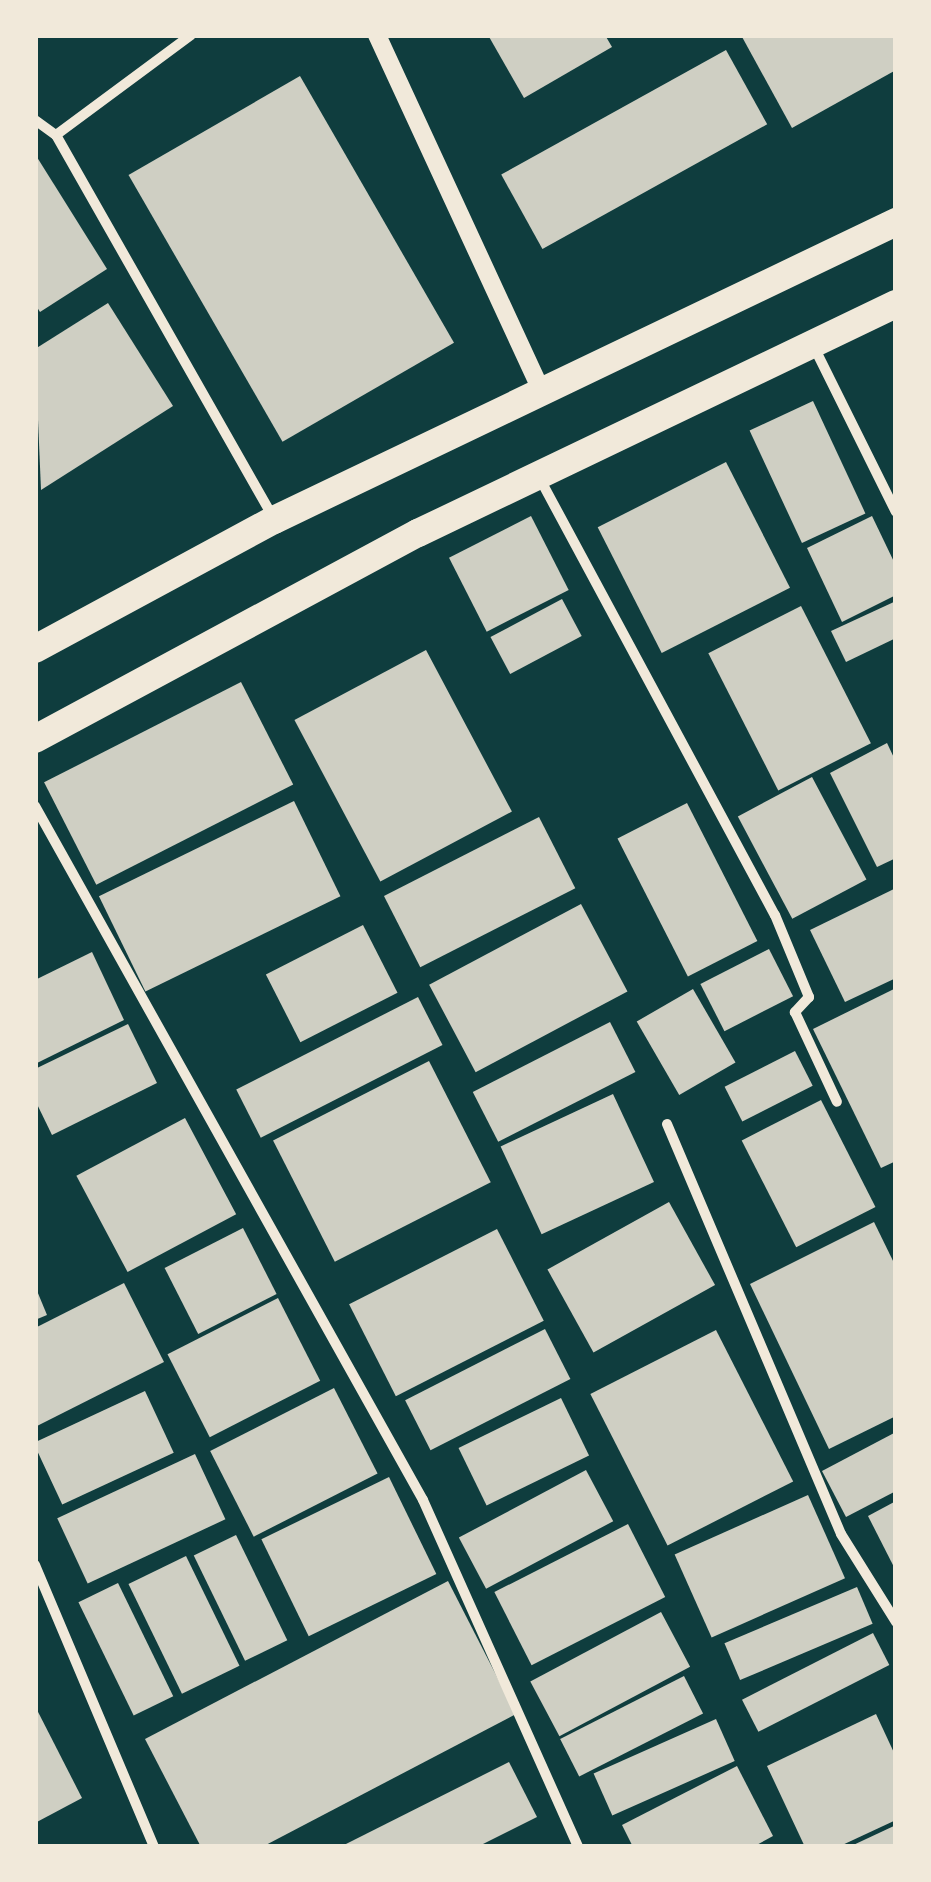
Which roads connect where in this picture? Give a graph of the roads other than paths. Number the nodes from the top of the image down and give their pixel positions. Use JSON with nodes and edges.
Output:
{"nodes":[{"id":1,"x":192,"y":35,"type":"edge"},
{"id":2,"x":378,"y":35,"type":"edge"},
{"id":3,"x":35,"y":120,"type":"edge"},
{"id":4,"x":56,"y":135,"type":"junction"},
{"id":5,"x":896,"y":222,"type":"edge"},
{"id":6,"x":896,"y":304,"type":"edge"},
{"id":7,"x":811,"y":341,"type":"junction"},
{"id":8,"x":543,"y":394,"type":"junction"},
{"id":9,"x":537,"y":473,"type":"junction"},
{"id":10,"x":896,"y":512,"type":"edge"},
{"id":11,"x":274,"y":520,"type":"junction"},
{"id":12,"x":35,"y":649,"type":"edge"},
{"id":13,"x":35,"y":739,"type":"edge"},
{"id":14,"x":35,"y":806,"type":"edge"},
{"id":15,"x":837,"y":1102,"type":"dead end"},
{"id":16,"x":667,"y":1124,"type":"dead end"},
{"id":17,"x":35,"y":1565,"type":"edge"},
{"id":18,"x":896,"y":1622,"type":"edge"},
{"id":19,"x":154,"y":1847,"type":"edge"},
{"id":20,"x":578,"y":1847,"type":"edge"}],
"edges":[{"from":1,"to":4,"type":"street"},
{"from":2,"to":8,"type":"street"},
{"from":3,"to":4,"type":"street"},
{"from":4,"to":11,"type":"street"},
{"from":5,"to":8,"type":"highway"},
{"from":6,"to":7,"type":"highway"},
{"from":7,"to":9,"type":"highway"},
{"from":7,"to":10,"type":"street"},
{"from":8,"to":11,"type":"highway"},
{"from":9,"to":13,"type":"highway"},
{"from":9,"to":15,"type":"street"},
{"from":11,"to":12,"type":"highway"},
{"from":14,"to":20,"type":"street"},
{"from":16,"to":18,"type":"street"},
{"from":17,"to":19,"type":"street"}]}
